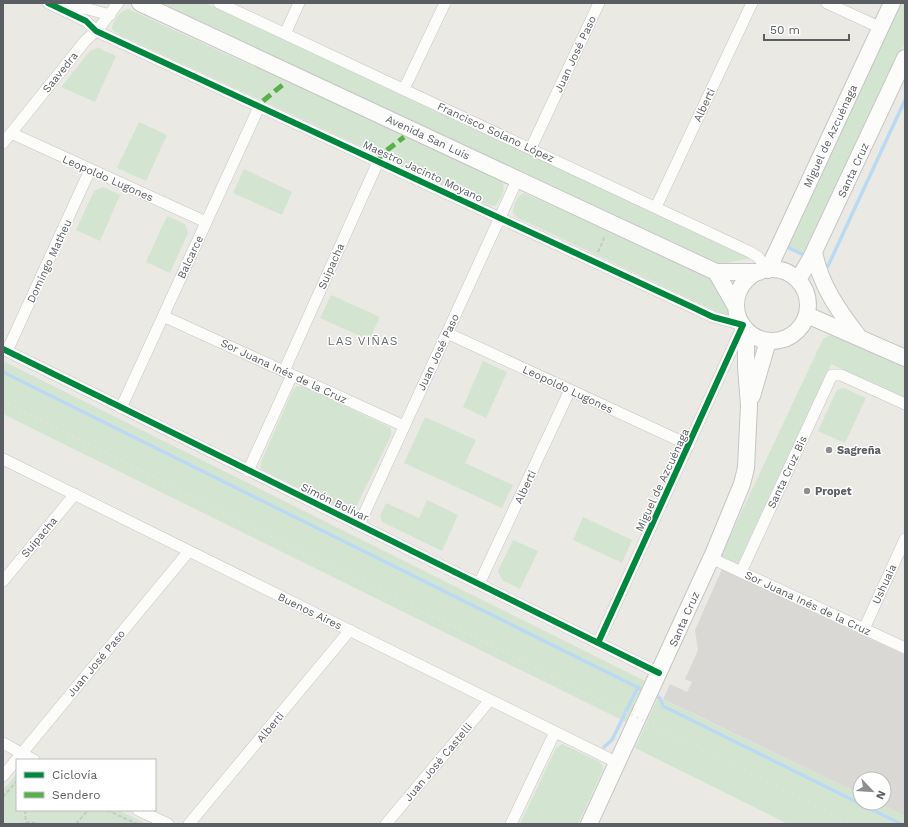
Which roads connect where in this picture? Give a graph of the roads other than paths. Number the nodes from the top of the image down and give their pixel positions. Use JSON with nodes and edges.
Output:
{"nodes":[{"id":1,"x":48,"y":3,"type":"edge"},
{"id":2,"x":66,"y":3,"type":"edge"},
{"id":3,"x":118,"y":3,"type":"edge"},
{"id":4,"x":140,"y":3,"type":"edge"},
{"id":5,"x":218,"y":3,"type":"edge"},
{"id":6,"x":299,"y":3,"type":"edge"},
{"id":7,"x":445,"y":3,"type":"edge"},
{"id":8,"x":599,"y":3,"type":"edge"},
{"id":9,"x":752,"y":3,"type":"edge"},
{"id":10,"x":827,"y":3,"type":"edge"},
{"id":11,"x":892,"y":3,"type":"edge"},
{"id":12,"x":110,"y":15,"type":"junction"},
{"id":13,"x":881,"y":28,"type":"junction"},
{"id":14,"x":96,"y":31,"type":"junction"},
{"id":15,"x":285,"y":34,"type":"junction"},
{"id":16,"x":905,"y":58,"type":"edge"},
{"id":17,"x":404,"y":90,"type":"junction"},
{"id":18,"x":260,"y":107,"type":"junction"},
{"id":19,"x":11,"y":134,"type":"junction"},
{"id":20,"x":3,"y":143,"type":"edge"},
{"id":21,"x":531,"y":148,"type":"junction"},
{"id":22,"x":378,"y":162,"type":"junction"},
{"id":23,"x":90,"y":170,"type":"junction"},
{"id":24,"x":518,"y":178,"type":"junction"},
{"id":25,"x":656,"y":207,"type":"junction"},
{"id":26,"x":500,"y":218,"type":"junction"},
{"id":27,"x":206,"y":222,"type":"junction"},
{"id":28,"x":814,"y":252,"type":"junction"},
{"id":29,"x":764,"y":271,"type":"junction"},
{"id":30,"x":716,"y":272,"type":"junction"},
{"id":31,"x":798,"y":280,"type":"junction"},
{"id":32,"x":736,"y":307,"type":"junction"},
{"id":33,"x":807,"y":315,"type":"junction"},
{"id":34,"x":163,"y":316,"type":"junction"},
{"id":35,"x":745,"y":327,"type":"junction"},
{"id":36,"x":447,"y":333,"type":"junction"},
{"id":37,"x":859,"y":337,"type":"junction"},
{"id":38,"x":768,"y":341,"type":"junction"},
{"id":39,"x":5,"y":350,"type":"edge"},
{"id":40,"x":905,"y":358,"type":"edge"},
{"id":41,"x":288,"y":373,"type":"junction"},
{"id":42,"x":570,"y":390,"type":"junction"},
{"id":43,"x":905,"y":404,"type":"edge"},
{"id":44,"x":749,"y":405,"type":"junction"},
{"id":45,"x":121,"y":408,"type":"junction"},
{"id":46,"x":404,"y":426,"type":"junction"},
{"id":47,"x":689,"y":445,"type":"junction"},
{"id":48,"x":3,"y":459,"type":"edge"},
{"id":49,"x":248,"y":471,"type":"junction"},
{"id":50,"x":75,"y":494,"type":"junction"},
{"id":51,"x":359,"y":525,"type":"junction"},
{"id":52,"x":905,"y":539,"type":"edge"},
{"id":53,"x":189,"y":551,"type":"junction"},
{"id":54,"x":711,"y":558,"type":"junction"},
{"id":55,"x":741,"y":572,"type":"junction"},
{"id":56,"x":3,"y":581,"type":"edge"},
{"id":57,"x":479,"y":584,"type":"junction"},
{"id":58,"x":864,"y":629,"type":"junction"},
{"id":59,"x":350,"y":630,"type":"junction"},
{"id":60,"x":598,"y":643,"type":"junction"},
{"id":61,"x":905,"y":648,"type":"edge"},
{"id":62,"x":659,"y":673,"type":"junction"},
{"id":63,"x":490,"y":700,"type":"junction"},
{"id":64,"x":555,"y":732,"type":"junction"},
{"id":65,"x":3,"y":743,"type":"edge"},
{"id":66,"x":21,"y":754,"type":"junction"},
{"id":67,"x":17,"y":759,"type":"edge"},
{"id":68,"x":32,"y":759,"type":"edge"},
{"id":69,"x":16,"y":760,"type":"edge"},
{"id":70,"x":618,"y":763,"type":"junction"},
{"id":71,"x":3,"y":776,"type":"edge"},
{"id":72,"x":140,"y":811,"type":"edge"},
{"id":73,"x":168,"y":824,"type":"edge"},
{"id":74,"x":189,"y":824,"type":"edge"},
{"id":75,"x":386,"y":824,"type":"edge"},
{"id":76,"x":511,"y":824,"type":"edge"},
{"id":77,"x":589,"y":824,"type":"edge"}],
"edges":[{"from":1,"to":14,"type":"street"},
{"from":2,"to":12,"type":"street"},
{"from":3,"to":12,"type":"street","name":"Saavedra"},
{"from":4,"to":24,"type":"main road","name":"Avenida San Luis"},
{"from":5,"to":15,"type":"street","name":"Francisco Solano López"},
{"from":6,"to":15,"type":"street"},
{"from":7,"to":17,"type":"street"},
{"from":8,"to":21,"type":"street","name":"Juan José Paso"},
{"from":9,"to":25,"type":"street","name":"Alberti"},
{"from":10,"to":13,"type":"street"},
{"from":11,"to":13,"type":"main road","name":"Miguel de Azcuénaga"},
{"from":12,"to":14,"type":"street","name":"Saavedra"},
{"from":13,"to":29,"type":"main road","name":"Miguel de Azcuénaga"},
{"from":14,"to":18,"type":"street","name":"Maestro Jacinto Moyano"},
{"from":14,"to":19,"type":"street","name":"Saavedra"},
{"from":15,"to":17,"type":"street","name":"Francisco Solano López"},
{"from":16,"to":28,"type":"main road","name":"Santa Cruz"},
{"from":17,"to":21,"type":"street","name":"Francisco Solano López"},
{"from":18,"to":22,"type":"street","name":"Maestro Jacinto Moyano"},
{"from":18,"to":27,"type":"street","name":"Balcarce"},
{"from":19,"to":20,"type":"street","name":"Saavedra"},
{"from":19,"to":23,"type":"street","name":"Leopoldo Lugones"},
{"from":21,"to":25,"type":"street","name":"Francisco Solano López"},
{"from":22,"to":26,"type":"street","name":"Maestro Jacinto Moyano"},
{"from":22,"to":41,"type":"street","name":"Suipacha"},
{"from":23,"to":27,"type":"street","name":"Leopoldo Lugones"},
{"from":23,"to":39,"type":"street","name":"Domingo Matheu"},
{"from":24,"to":26,"type":"street","name":"Juan José Paso"},
{"from":24,"to":30,"type":"main road","name":"Avenida San Luis"},
{"from":25,"to":29,"type":"street","name":"Francisco Solano López"},
{"from":26,"to":35,"type":"street","name":"Maestro Jacinto Moyano"},
{"from":26,"to":36,"type":"street","name":"Juan José Paso"},
{"from":27,"to":34,"type":"street","name":"Balcarce"},
{"from":28,"to":31,"type":"main road","name":"Santa Cruz"},
{"from":28,"to":37,"type":"main road"},
{"from":29,"to":30,"type":"main road","name":"Avenida San Luis"},
{"from":29,"to":31,"type":"main road","name":"Avenida San Luis"},
{"from":29,"to":32,"type":"main road"},
{"from":30,"to":32,"type":"main road"},
{"from":31,"to":33,"type":"main road"},
{"from":32,"to":35,"type":"main road"},
{"from":33,"to":37,"type":"main road"},
{"from":33,"to":38,"type":"main road"},
{"from":34,"to":41,"type":"street","name":"Sor Juana Inés de la Cruz"},
{"from":34,"to":45,"type":"street","name":"Balcarce"},
{"from":35,"to":38,"type":"main road"},
{"from":35,"to":44,"type":"main road","name":"Santa Cruz"},
{"from":35,"to":47,"type":"street","name":"Miguel de Azcuénaga"},
{"from":36,"to":42,"type":"street","name":"Leopoldo Lugones"},
{"from":36,"to":46,"type":"street","name":"Juan José Paso"},
{"from":37,"to":40,"type":"main road"},
{"from":38,"to":44,"type":"main road","name":"Santa Cruz"},
{"from":39,"to":45,"type":"street","name":"Simón Bolívar"},
{"from":41,"to":46,"type":"street","name":"Sor Juana Inés de la Cruz"},
{"from":41,"to":49,"type":"street","name":"Suipacha"},
{"from":42,"to":47,"type":"street","name":"Leopoldo Lugones"},
{"from":42,"to":57,"type":"street","name":"Alberti"},
{"from":43,"to":55,"type":"street","name":"Santa Cruz Bis"},
{"from":44,"to":54,"type":"main road","name":"Santa Cruz"},
{"from":45,"to":49,"type":"street","name":"Simón Bolívar"},
{"from":46,"to":51,"type":"street","name":"Juan José Paso"},
{"from":47,"to":60,"type":"street","name":"Miguel de Azcuénaga"},
{"from":48,"to":50,"type":"street","name":"Buenos Aires"},
{"from":49,"to":51,"type":"street","name":"Simón Bolívar"},
{"from":50,"to":53,"type":"street","name":"Buenos Aires"},
{"from":50,"to":56,"type":"street","name":"Suipacha"},
{"from":51,"to":57,"type":"street","name":"Simón Bolívar"},
{"from":52,"to":58,"type":"street","name":"Ushuaia"},
{"from":53,"to":59,"type":"street","name":"Buenos Aires"},
{"from":53,"to":66,"type":"street","name":"Juan José Paso"},
{"from":54,"to":55,"type":"street","name":"Sor Juana Inés de la Cruz"},
{"from":54,"to":62,"type":"main road","name":"Santa Cruz"},
{"from":55,"to":58,"type":"street","name":"Sor Juana Inés de la Cruz"},
{"from":57,"to":60,"type":"street","name":"Simón Bolívar"},
{"from":58,"to":61,"type":"street","name":"Sor Juana Inés de la Cruz"},
{"from":59,"to":63,"type":"street","name":"Buenos Aires"},
{"from":59,"to":74,"type":"street","name":"Alberti"},
{"from":60,"to":62,"type":"street","name":"Simón Bolívar"},
{"from":62,"to":70,"type":"main road","name":"Santa Cruz"},
{"from":63,"to":64,"type":"street","name":"Buenos Aires"},
{"from":63,"to":75,"type":"street","name":"Juan José Castelli"},
{"from":64,"to":70,"type":"street","name":"Buenos Aires"},
{"from":64,"to":76,"type":"street"},
{"from":65,"to":66,"type":"street"},
{"from":66,"to":67,"type":"street","name":"Juan José Paso"},
{"from":66,"to":68,"type":"street"},
{"from":69,"to":71,"type":"street","name":"Juan José Paso"},
{"from":70,"to":77,"type":"main road","name":"Santa Cruz"},
{"from":72,"to":73,"type":"street"}]}
